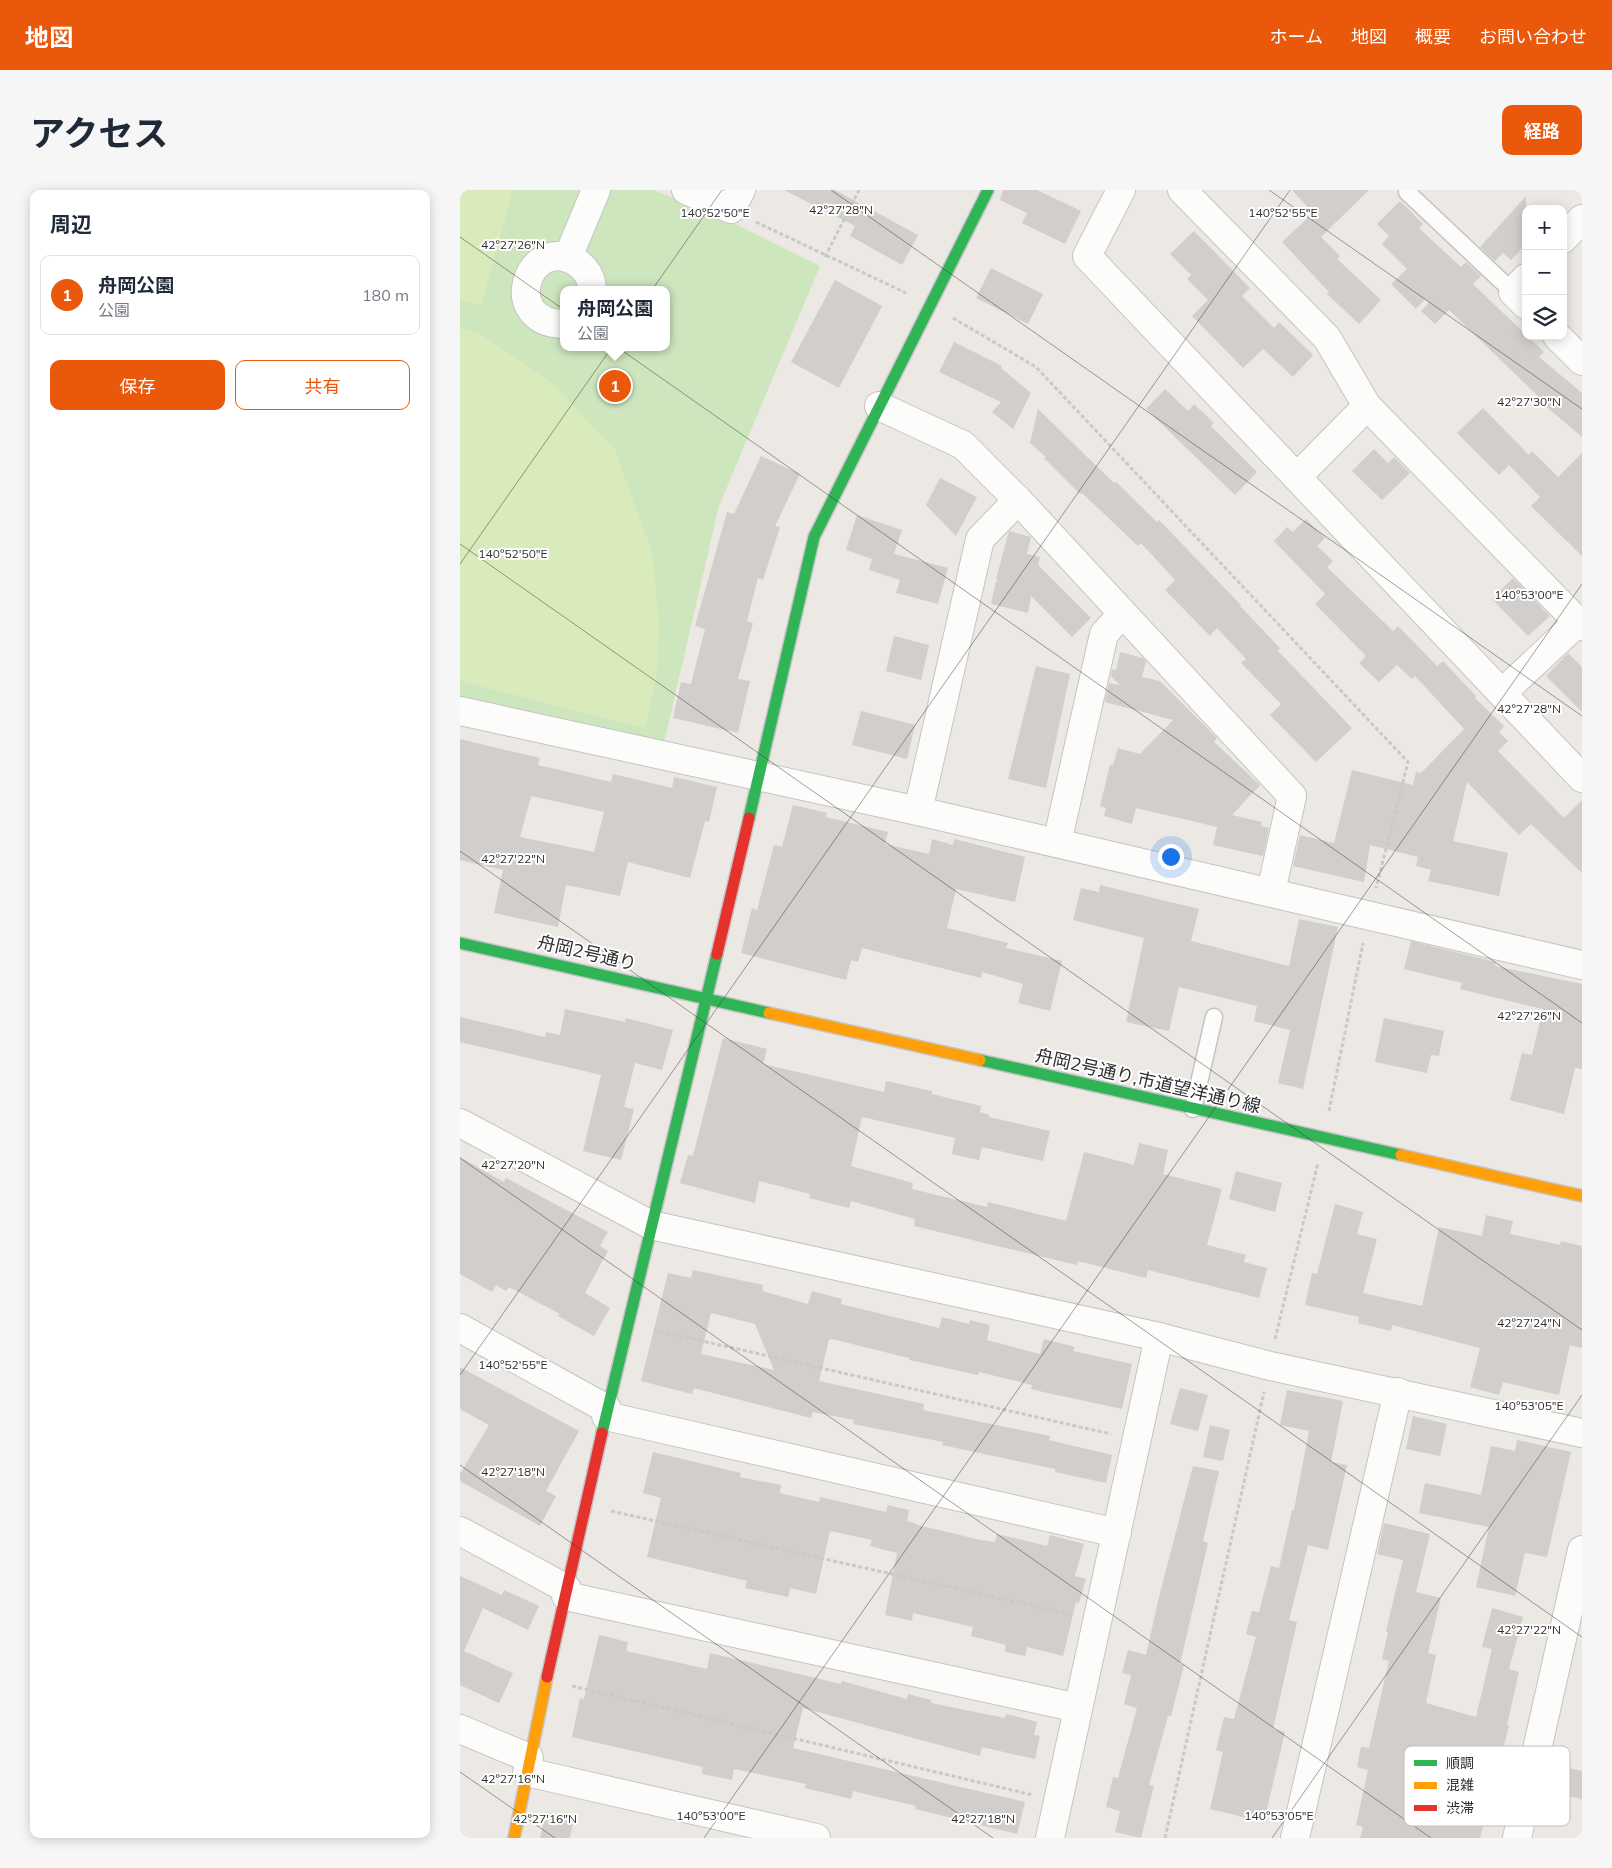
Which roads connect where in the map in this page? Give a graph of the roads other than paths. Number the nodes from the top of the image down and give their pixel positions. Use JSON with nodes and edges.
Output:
{"nodes":[{"id":1,"x":596,"y":190,"type":"edge"},
{"id":2,"x":686,"y":190,"type":"edge"},
{"id":3,"x":988,"y":190,"type":"edge"},
{"id":4,"x":1121,"y":190,"type":"edge"},
{"id":5,"x":1182,"y":190,"type":"edge"},
{"id":6,"x":1407,"y":192,"type":"dead end"},
{"id":7,"x":736,"y":200,"type":"edge"},
{"id":8,"x":1582,"y":219,"type":"edge"},
{"id":9,"x":1567,"y":235,"type":"edge"},
{"id":10,"x":568,"y":257,"type":"junction"},
{"id":11,"x":592,"y":286,"type":"edge"},
{"id":12,"x":1521,"y":292,"type":"edge"},
{"id":13,"x":560,"y":324,"type":"edge"},
{"id":14,"x":1561,"y":340,"type":"edge"},
{"id":15,"x":1582,"y":361,"type":"edge"},
{"id":16,"x":878,"y":406,"type":"junction"},
{"id":17,"x":1367,"y":406,"type":"junction"},
{"id":18,"x":1298,"y":476,"type":"junction"},
{"id":19,"x":1018,"y":500,"type":"junction"},
{"id":20,"x":1122,"y":614,"type":"junction"},
{"id":21,"x":1580,"y":624,"type":"edge"},
{"id":22,"x":1502,"y":693,"type":"junction"},
{"id":23,"x":460,"y":711,"type":"edge"},
{"id":24,"x":758,"y":777,"type":"junction"},
{"id":25,"x":1582,"y":778,"type":"edge"},
{"id":26,"x":918,"y":811,"type":"junction"},
{"id":27,"x":1057,"y":843,"type":"junction"},
{"id":28,"x":1271,"y":892,"type":"junction"},
{"id":29,"x":460,"y":943,"type":"edge"},
{"id":30,"x":1582,"y":965,"type":"edge"},
{"id":31,"x":707,"y":998,"type":"junction"},
{"id":32,"x":1214,"y":1017,"type":"dead end"},
{"id":33,"x":1193,"y":1109,"type":"junction"},
{"id":34,"x":460,"y":1123,"type":"edge"},
{"id":35,"x":1582,"y":1196,"type":"edge"},
{"id":36,"x":651,"y":1225,"type":"junction"},
{"id":37,"x":460,"y":1328,"type":"edge"},
{"id":38,"x":1159,"y":1337,"type":"junction"},
{"id":39,"x":1398,"y":1392,"type":"junction"},
{"id":40,"x":606,"y":1413,"type":"junction"},
{"id":41,"x":1582,"y":1433,"type":"edge"},
{"id":42,"x":460,"y":1531,"type":"edge"},
{"id":43,"x":1118,"y":1533,"type":"junction"},
{"id":44,"x":1582,"y":1550,"type":"edge"},
{"id":45,"x":566,"y":1592,"type":"junction"},
{"id":46,"x":1078,"y":1708,"type":"junction"},
{"id":47,"x":460,"y":1729,"type":"edge"},
{"id":48,"x":1538,"y":1746,"type":"edge"},
{"id":49,"x":528,"y":1765,"type":"junction"},
{"id":50,"x":514,"y":1838,"type":"edge"},
{"id":51,"x":816,"y":1838,"type":"edge"},
{"id":52,"x":1050,"y":1838,"type":"edge"},
{"id":53,"x":1295,"y":1838,"type":"edge"}],
"edges":[{"from":1,"to":10,"type":"street"},
{"from":2,"to":7,"type":"street"},
{"from":3,"to":16,"type":"street"},
{"from":4,"to":18,"type":"street"},
{"from":5,"to":17,"type":"street"},
{"from":6,"to":12,"type":"lane"},
{"from":8,"to":9,"type":"street"},
{"from":10,"to":11,"type":"street"},
{"from":10,"to":13,"type":"street"},
{"from":14,"to":15,"type":"street"},
{"from":16,"to":19,"type":"street"},
{"from":16,"to":24,"type":"street"},
{"from":17,"to":18,"type":"street"},
{"from":17,"to":21,"type":"street"},
{"from":18,"to":22,"type":"street"},
{"from":19,"to":20,"type":"street"},
{"from":19,"to":26,"type":"street"},
{"from":20,"to":27,"type":"street"},
{"from":20,"to":28,"type":"street"},
{"from":21,"to":22,"type":"street"},
{"from":22,"to":25,"type":"street"},
{"from":23,"to":24,"type":"street"},
{"from":24,"to":26,"type":"street"},
{"from":24,"to":31,"type":"street"},
{"from":26,"to":27,"type":"street"},
{"from":27,"to":28,"type":"street"},
{"from":28,"to":30,"type":"street"},
{"from":29,"to":31,"type":"street","name":"舟岡2号通り"},
{"from":31,"to":33,"type":"street","name":"舟岡2号通り,市道望洋通り線"},
{"from":31,"to":36,"type":"street"},
{"from":32,"to":33,"type":"lane"},
{"from":33,"to":35,"type":"street","name":"舟岡2号通り,市道望洋通り線"},
{"from":34,"to":36,"type":"street"},
{"from":36,"to":38,"type":"street"},
{"from":36,"to":40,"type":"street"},
{"from":37,"to":40,"type":"street"},
{"from":38,"to":39,"type":"street"},
{"from":38,"to":43,"type":"street"},
{"from":39,"to":41,"type":"street"},
{"from":39,"to":53,"type":"street"},
{"from":40,"to":43,"type":"street"},
{"from":40,"to":45,"type":"street"},
{"from":42,"to":45,"type":"street"},
{"from":43,"to":46,"type":"street"},
{"from":44,"to":48,"type":"street"},
{"from":45,"to":46,"type":"street"},
{"from":45,"to":49,"type":"street"},
{"from":46,"to":52,"type":"street"},
{"from":47,"to":49,"type":"street"},
{"from":49,"to":50,"type":"street"},
{"from":49,"to":51,"type":"street"}]}
